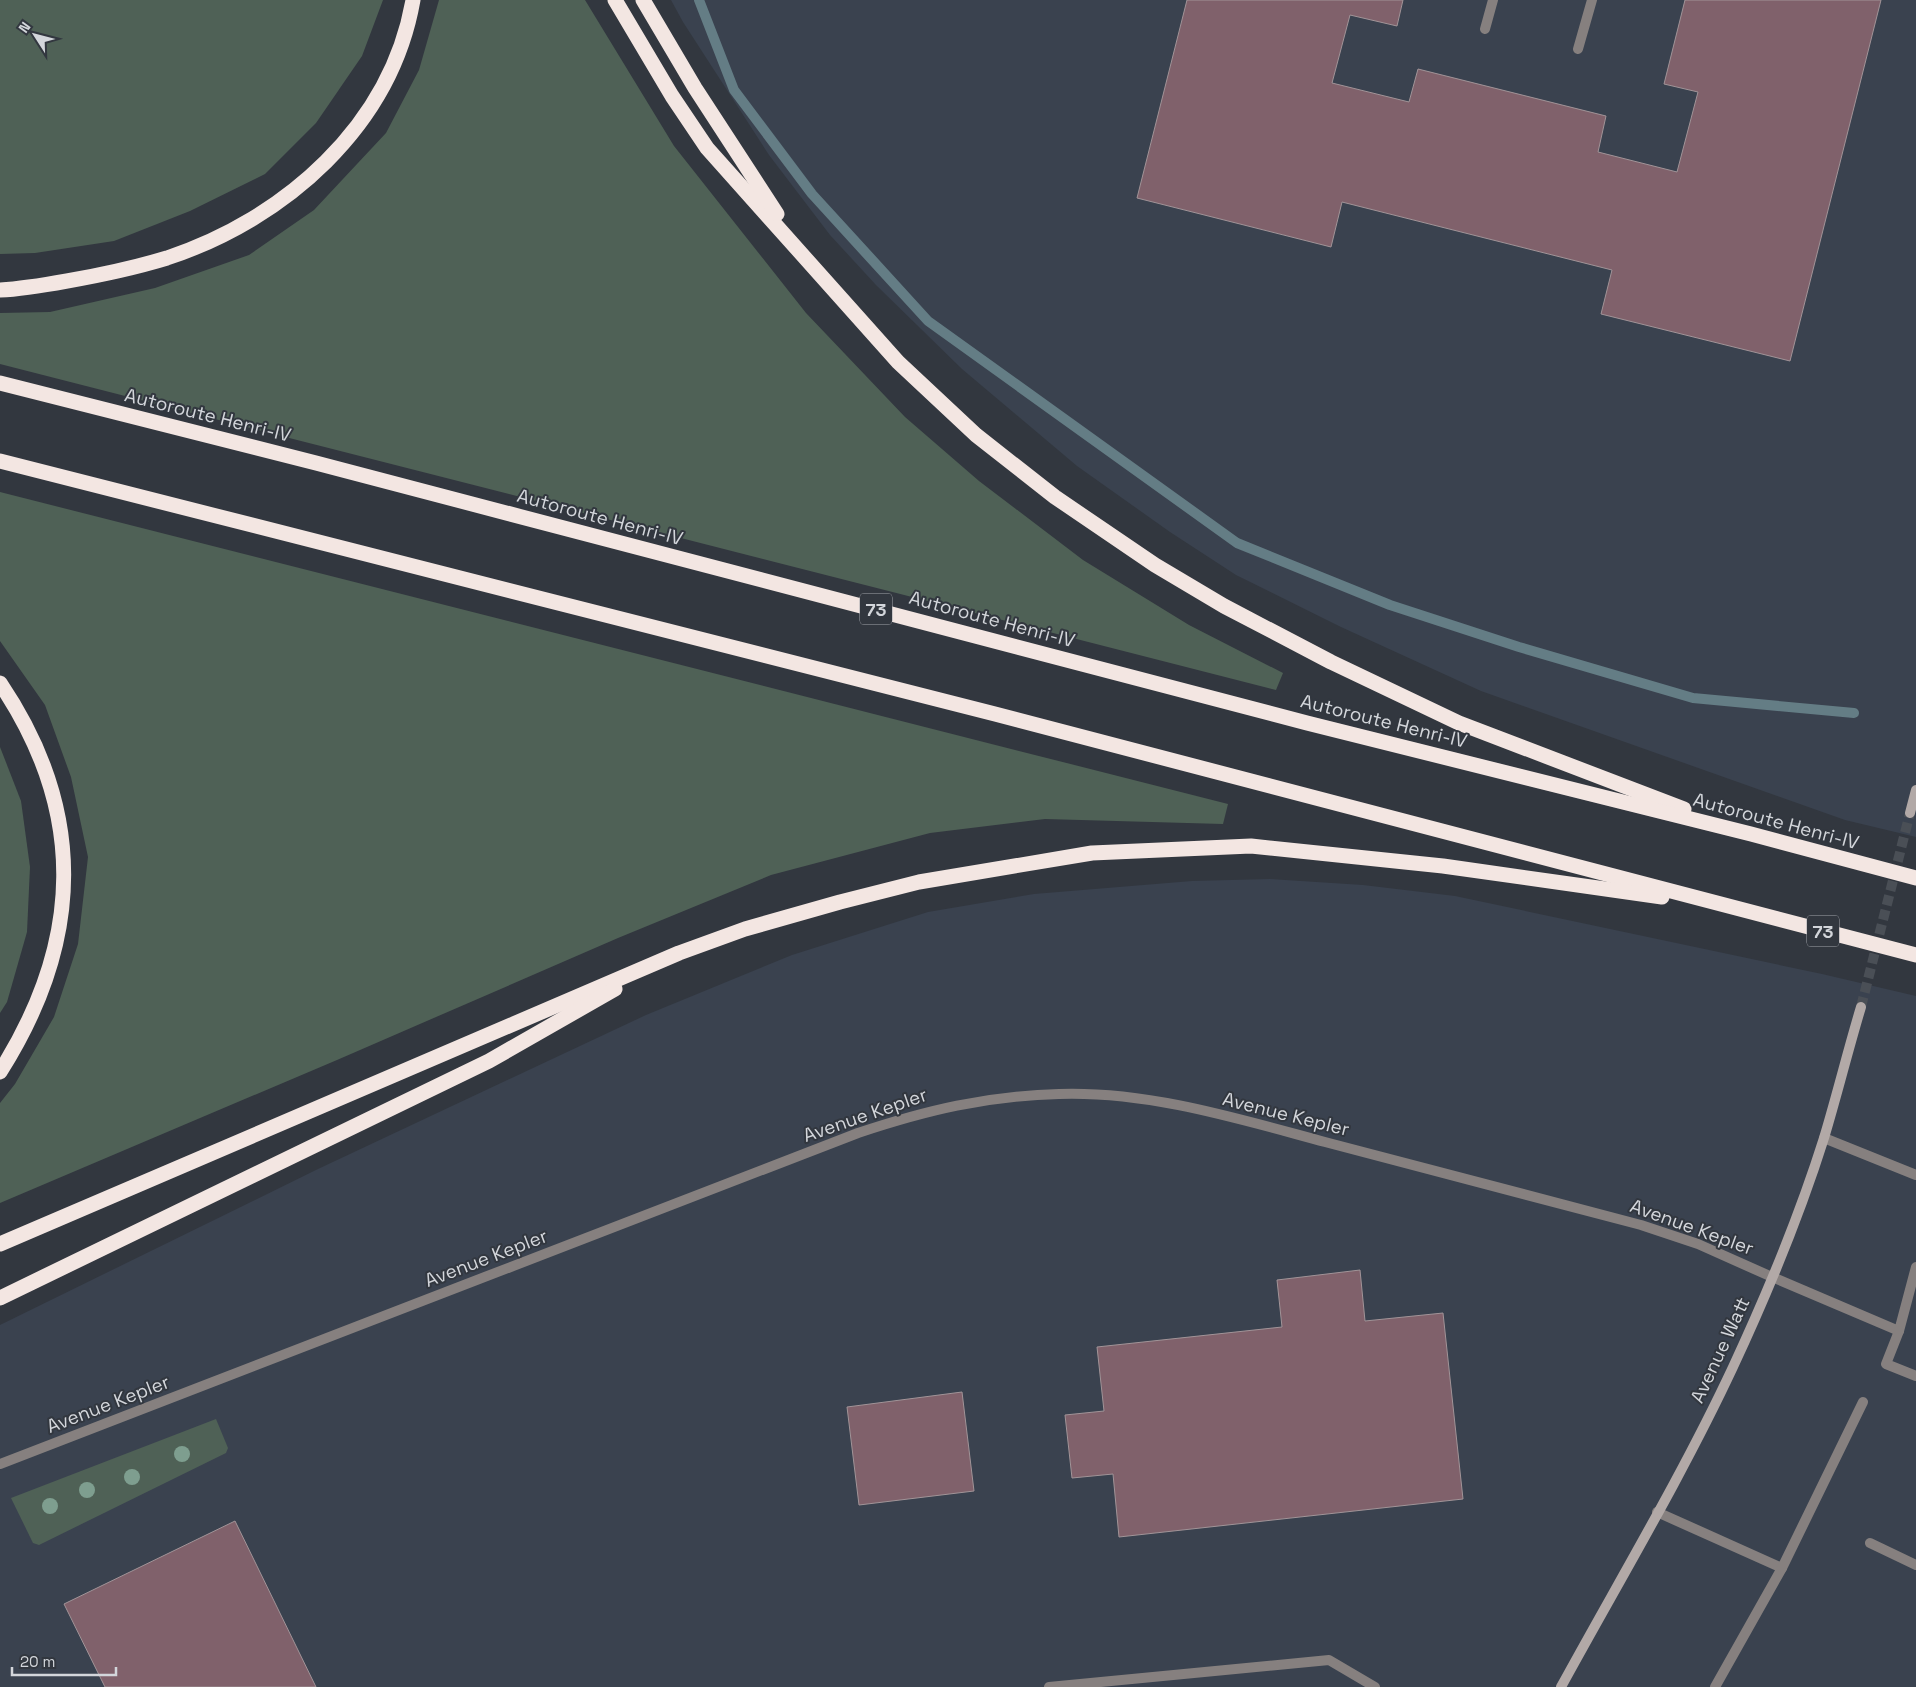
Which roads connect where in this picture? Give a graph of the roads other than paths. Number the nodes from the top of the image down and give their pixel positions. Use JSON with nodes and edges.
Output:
{"nodes":[{"id":1,"x":413,"y":0,"type":"edge"},
{"id":2,"x":615,"y":0,"type":"edge"},
{"id":3,"x":643,"y":0,"type":"edge"},
{"id":4,"x":1493,"y":0,"type":"edge"},
{"id":5,"x":1592,"y":0,"type":"edge"},
{"id":6,"x":1485,"y":29,"type":"dead end"},
{"id":7,"x":1578,"y":49,"type":"dead end"},
{"id":8,"x":805,"y":257,"type":"junction"},
{"id":9,"x":0,"y":290,"type":"edge"},
{"id":10,"x":0,"y":384,"type":"edge"},
{"id":11,"x":0,"y":461,"type":"edge"},
{"id":12,"x":0,"y":683,"type":"edge"},
{"id":13,"x":1916,"y":790,"type":"edge"},
{"id":14,"x":1910,"y":814,"type":"tunnel mouth"},
{"id":15,"x":1751,"y":834,"type":"junction"},
{"id":16,"x":1916,"y":878,"type":"edge"},
{"id":17,"x":1731,"y":906,"type":"junction"},
{"id":18,"x":679,"y":953,"type":"junction"},
{"id":19,"x":1916,"y":955,"type":"edge"},
{"id":20,"x":1861,"y":1007,"type":"tunnel mouth"},
{"id":21,"x":0,"y":1072,"type":"edge"},
{"id":22,"x":1824,"y":1138,"type":"junction"},
{"id":23,"x":1916,"y":1175,"type":"edge"},
{"id":24,"x":0,"y":1244,"type":"edge"},
{"id":25,"x":1916,"y":1267,"type":"edge"},
{"id":26,"x":1772,"y":1277,"type":"junction"},
{"id":27,"x":0,"y":1298,"type":"edge"},
{"id":28,"x":1899,"y":1331,"type":"junction"},
{"id":29,"x":1916,"y":1376,"type":"edge"},
{"id":30,"x":1863,"y":1402,"type":"dead end"},
{"id":31,"x":0,"y":1464,"type":"edge"},
{"id":32,"x":1657,"y":1512,"type":"junction"},
{"id":33,"x":1870,"y":1543,"type":"dead end"},
{"id":34,"x":1916,"y":1565,"type":"edge"},
{"id":35,"x":1782,"y":1568,"type":"junction"},
{"id":36,"x":1049,"y":1687,"type":"edge"},
{"id":37,"x":1375,"y":1687,"type":"edge"},
{"id":38,"x":1561,"y":1687,"type":"edge"},
{"id":39,"x":1715,"y":1687,"type":"edge"}],
"edges":[{"from":1,"to":9,"type":"highway"},
{"from":2,"to":8,"type":"highway"},
{"from":3,"to":8,"type":"highway"},
{"from":4,"to":6,"type":"street"},
{"from":5,"to":7,"type":"street"},
{"from":8,"to":15,"type":"highway"},
{"from":10,"to":15,"type":"highway","name":"Autoroute Henri-IV","number":"73"},
{"from":11,"to":17,"type":"highway","number":"73"},
{"from":12,"to":21,"type":"highway"},
{"from":13,"to":14,"type":"street"},
{"from":15,"to":16,"type":"highway","name":"Autoroute Henri-IV","number":"73"},
{"from":17,"to":18,"type":"highway"},
{"from":17,"to":19,"type":"highway","number":"73"},
{"from":18,"to":24,"type":"highway"},
{"from":18,"to":27,"type":"highway"},
{"from":20,"to":22,"type":"street","name":"Avenue Watt"},
{"from":22,"to":23,"type":"street"},
{"from":22,"to":26,"type":"street","name":"Avenue Watt"},
{"from":25,"to":28,"type":"street"},
{"from":26,"to":28,"type":"street","name":"Avenue Kepler"},
{"from":26,"to":31,"type":"street","name":"Avenue Kepler"},
{"from":26,"to":32,"type":"street","name":"Avenue Watt"},
{"from":28,"to":29,"type":"street"},
{"from":30,"to":35,"type":"street"},
{"from":32,"to":35,"type":"street"},
{"from":32,"to":38,"type":"street","name":"Avenue Watt"},
{"from":33,"to":34,"type":"street"},
{"from":35,"to":39,"type":"street"},
{"from":36,"to":37,"type":"street"}]}
